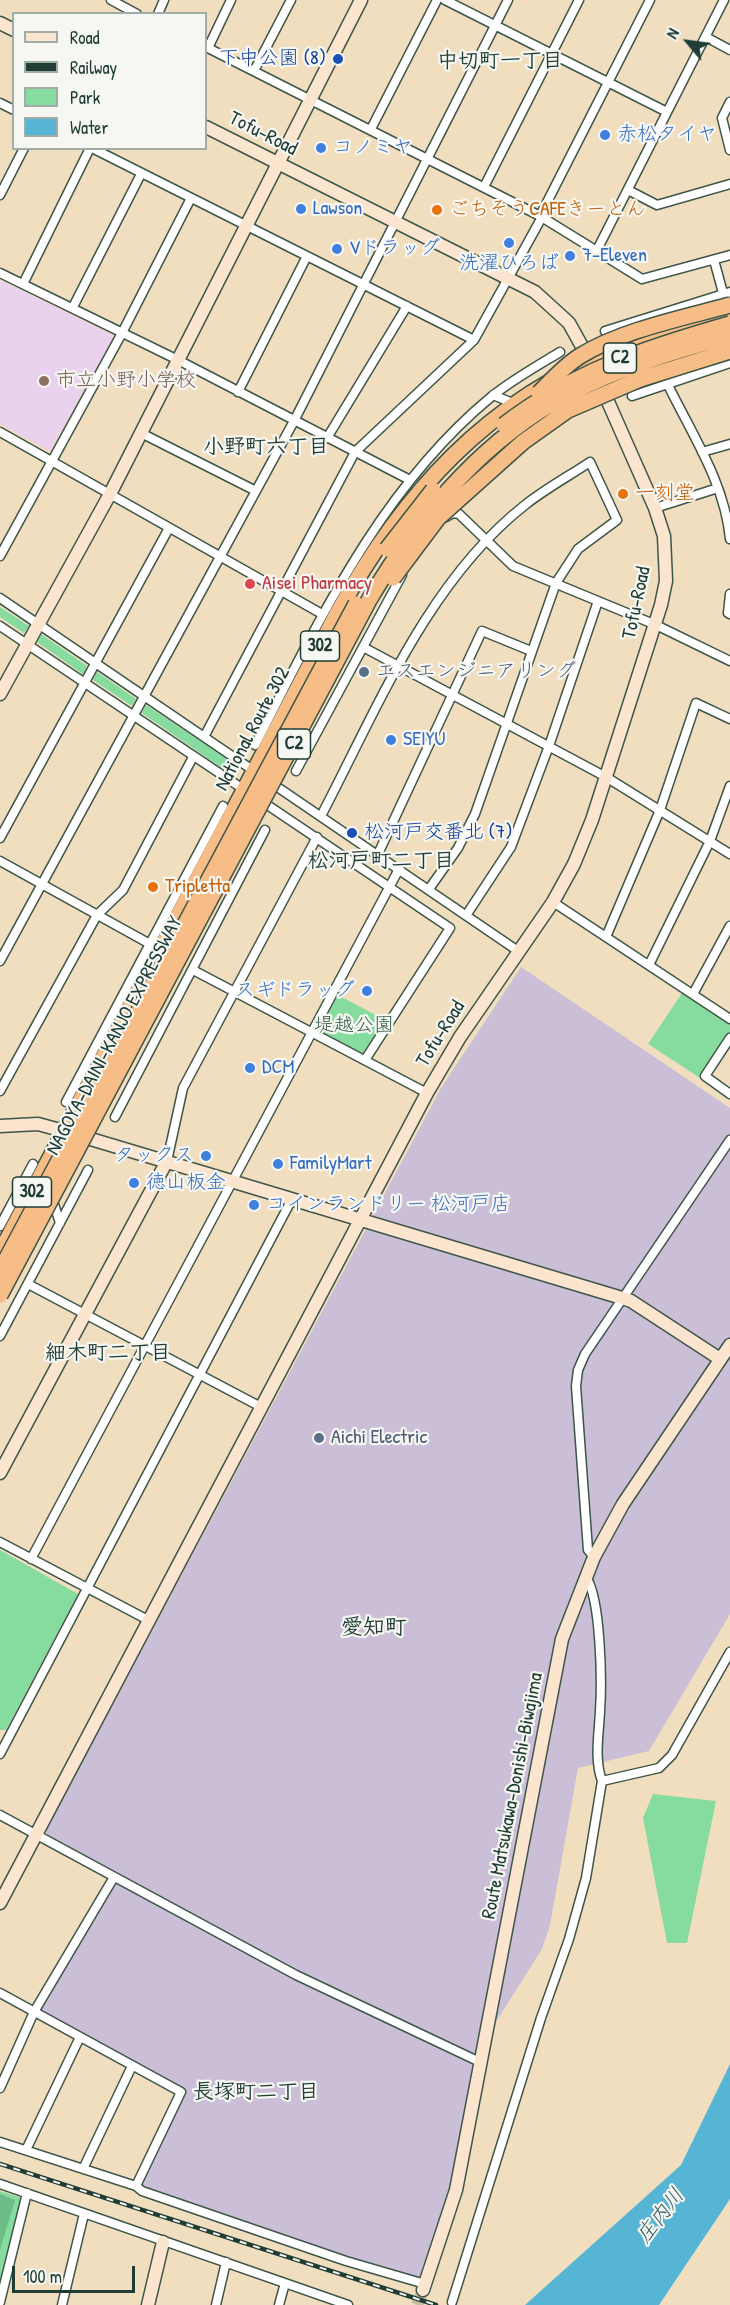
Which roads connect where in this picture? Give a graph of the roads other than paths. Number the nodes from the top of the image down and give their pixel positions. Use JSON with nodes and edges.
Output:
{"nodes":[{"id":1,"x":111,"y":0,"type":"edge"},
{"id":2,"x":231,"y":0,"type":"edge"},
{"id":3,"x":291,"y":0,"type":"edge"},
{"id":4,"x":361,"y":0,"type":"edge"},
{"id":5,"x":437,"y":0,"type":"edge"},
{"id":6,"x":445,"y":0,"type":"edge"},
{"id":7,"x":508,"y":0,"type":"edge"},
{"id":8,"x":579,"y":0,"type":"edge"},
{"id":9,"x":650,"y":0,"type":"edge"},
{"id":10,"x":724,"y":0,"type":"edge"},
{"id":11,"x":134,"y":12,"type":"edge"},
{"id":12,"x":496,"y":25,"type":"junction"},
{"id":13,"x":706,"y":36,"type":"junction"},
{"id":14,"x":207,"y":47,"type":"edge"},
{"id":15,"x":730,"y":50,"type":"edge"},
{"id":16,"x":552,"y":54,"type":"junction"},
{"id":17,"x":254,"y":71,"type":"junction"},
{"id":18,"x":608,"y":83,"type":"junction"},
{"id":19,"x":311,"y":100,"type":"junction"},
{"id":20,"x":730,"y":102,"type":"edge"},
{"id":21,"x":667,"y":112,"type":"junction"},
{"id":22,"x":207,"y":128,"type":"edge"},
{"id":23,"x":370,"y":129,"type":"junction"},
{"id":24,"x":23,"y":150,"type":"edge"},
{"id":25,"x":90,"y":150,"type":"edge"},
{"id":26,"x":95,"y":150,"type":"edge"},
{"id":27,"x":730,"y":150,"type":"edge"},
{"id":28,"x":427,"y":159,"type":"junction"},
{"id":29,"x":278,"y":163,"type":"junction"},
{"id":30,"x":141,"y":174,"type":"junction"},
{"id":31,"x":730,"y":184,"type":"edge"},
{"id":32,"x":484,"y":187,"type":"junction"},
{"id":33,"x":628,"y":190,"type":"junction"},
{"id":34,"x":0,"y":195,"type":"edge"},
{"id":35,"x":190,"y":198,"type":"junction"},
{"id":36,"x":541,"y":216,"type":"junction"},
{"id":37,"x":395,"y":222,"type":"junction"},
{"id":38,"x":245,"y":225,"type":"junction"},
{"id":39,"x":596,"y":252,"type":"junction"},
{"id":40,"x":730,"y":255,"type":"edge"},
{"id":41,"x":307,"y":256,"type":"junction"},
{"id":42,"x":714,"y":260,"type":"junction"},
{"id":43,"x":0,"y":273,"type":"edge"},
{"id":44,"x":508,"y":277,"type":"junction"},
{"id":45,"x":23,"y":284,"type":"junction"},
{"id":46,"x":364,"y":284,"type":"junction"},
{"id":47,"x":728,"y":297,"type":"edge"},
{"id":48,"x":407,"y":306,"type":"junction"},
{"id":49,"x":73,"y":308,"type":"junction"},
{"id":50,"x":730,"y":314,"type":"edge"},
{"id":51,"x":643,"y":319,"type":"junction"},
{"id":52,"x":730,"y":324,"type":"edge"},
{"id":53,"x":605,"y":331,"type":"dead end"},
{"id":54,"x":122,"y":333,"type":"junction"},
{"id":55,"x":662,"y":334,"type":"junction"},
{"id":56,"x":730,"y":336,"type":"edge"},
{"id":57,"x":474,"y":340,"type":"junction"},
{"id":58,"x":641,"y":341,"type":"junction"},
{"id":59,"x":730,"y":351,"type":"edge"},
{"id":60,"x":560,"y":352,"type":"dead end"},
{"id":61,"x":178,"y":360,"type":"junction"},
{"id":62,"x":590,"y":361,"type":"junction"},
{"id":63,"x":730,"y":363,"type":"edge"},
{"id":64,"x":696,"y":372,"type":"junction"},
{"id":65,"x":669,"y":387,"type":"dead end"},
{"id":66,"x":238,"y":392,"type":"junction"},
{"id":67,"x":493,"y":395,"type":"junction"},
{"id":68,"x":632,"y":396,"type":"dead end"},
{"id":69,"x":517,"y":408,"type":"junction"},
{"id":70,"x":294,"y":421,"type":"junction"},
{"id":71,"x":0,"y":432,"type":"edge"},
{"id":72,"x":141,"y":433,"type":"junction"},
{"id":73,"x":327,"y":438,"type":"junction"},
{"id":74,"x":730,"y":444,"type":"edge"},
{"id":75,"x":355,"y":452,"type":"junction"},
{"id":76,"x":702,"y":452,"type":"junction"},
{"id":77,"x":52,"y":461,"type":"junction"},
{"id":78,"x":408,"y":479,"type":"junction"},
{"id":79,"x":718,"y":488,"type":"junction"},
{"id":80,"x":256,"y":490,"type":"junction"},
{"id":81,"x":110,"y":494,"type":"junction"},
{"id":82,"x":655,"y":508,"type":"junction"},
{"id":83,"x":729,"y":520,"type":"edge"},
{"id":84,"x":169,"y":528,"type":"junction"},
{"id":85,"x":730,"y":539,"type":"edge"},
{"id":86,"x":486,"y":542,"type":"junction"},
{"id":87,"x":0,"y":556,"type":"edge"},
{"id":88,"x":220,"y":557,"type":"junction"},
{"id":89,"x":556,"y":583,"type":"junction"},
{"id":90,"x":281,"y":591,"type":"junction"},
{"id":91,"x":730,"y":594,"type":"edge"},
{"id":92,"x":0,"y":598,"type":"edge"},
{"id":93,"x":598,"y":601,"type":"junction"},
{"id":94,"x":322,"y":614,"type":"junction"},
{"id":95,"x":730,"y":614,"type":"edge"},
{"id":96,"x":39,"y":624,"type":"junction"},
{"id":97,"x":0,"y":626,"type":"edge"},
{"id":98,"x":656,"y":626,"type":"junction"},
{"id":99,"x":27,"y":645,"type":"junction"},
{"id":100,"x":363,"y":647,"type":"junction"},
{"id":101,"x":531,"y":651,"type":"junction"},
{"id":102,"x":730,"y":662,"type":"edge"},
{"id":103,"x":95,"y":663,"type":"junction"},
{"id":104,"x":400,"y":666,"type":"junction"},
{"id":105,"x":84,"y":683,"type":"junction"},
{"id":106,"x":344,"y":683,"type":"junction"},
{"id":107,"x":296,"y":692,"type":"junction"},
{"id":108,"x":0,"y":694,"type":"edge"},
{"id":109,"x":453,"y":694,"type":"junction"},
{"id":110,"x":143,"y":695,"type":"junction"},
{"id":111,"x":133,"y":716,"type":"junction"},
{"id":112,"x":307,"y":718,"type":"junction"},
{"id":113,"x":730,"y":719,"type":"edge"},
{"id":114,"x":506,"y":723,"type":"junction"},
{"id":115,"x":204,"y":737,"type":"junction"},
{"id":116,"x":255,"y":745,"type":"dead end"},
{"id":117,"x":549,"y":746,"type":"junction"},
{"id":118,"x":193,"y":757,"type":"junction"},
{"id":119,"x":254,"y":771,"type":"junction"},
{"id":120,"x":297,"y":771,"type":"dead end"},
{"id":121,"x":606,"y":777,"type":"junction"},
{"id":122,"x":730,"y":786,"type":"edge"},
{"id":123,"x":244,"y":790,"type":"junction"},
{"id":124,"x":223,"y":806,"type":"dead end"},
{"id":125,"x":660,"y":810,"type":"junction"},
{"id":126,"x":321,"y":816,"type":"junction"},
{"id":127,"x":266,"y":830,"type":"dead end"},
{"id":128,"x":220,"y":836,"type":"junction"},
{"id":129,"x":317,"y":837,"type":"junction"},
{"id":130,"x":0,"y":838,"type":"edge"},
{"id":131,"x":710,"y":841,"type":"junction"},
{"id":132,"x":378,"y":854,"type":"junction"},
{"id":133,"x":730,"y":854,"type":"edge"},
{"id":134,"x":0,"y":861,"type":"edge"},
{"id":135,"x":399,"y":869,"type":"junction"},
{"id":136,"x":194,"y":873,"type":"junction"},
{"id":137,"x":42,"y":884,"type":"junction"},
{"id":138,"x":390,"y":886,"type":"junction"},
{"id":139,"x":429,"y":888,"type":"junction"},
{"id":140,"x":234,"y":891,"type":"junction"},
{"id":141,"x":553,"y":902,"type":"junction"},
{"id":142,"x":467,"y":914,"type":"junction"},
{"id":143,"x":97,"y":915,"type":"junction"},
{"id":144,"x":730,"y":926,"type":"edge"},
{"id":145,"x":606,"y":937,"type":"junction"},
{"id":146,"x":150,"y":944,"type":"junction"},
{"id":147,"x":518,"y":951,"type":"junction"},
{"id":148,"x":0,"y":961,"type":"edge"},
{"id":149,"x":649,"y":965,"type":"junction"},
{"id":150,"x":193,"y":970,"type":"junction"},
{"id":151,"x":235,"y":992,"type":"junction"},
{"id":152,"x":693,"y":994,"type":"junction"},
{"id":153,"x":730,"y":1019,"type":"edge"},
{"id":154,"x":311,"y":1032,"type":"junction"},
{"id":155,"x":730,"y":1038,"type":"edge"},
{"id":156,"x":154,"y":1043,"type":"junction"},
{"id":157,"x":104,"y":1056,"type":"junction"},
{"id":158,"x":365,"y":1060,"type":"junction"},
{"id":159,"x":86,"y":1065,"type":"junction"},
{"id":160,"x":89,"y":1084,"type":"junction"},
{"id":161,"x":0,"y":1090,"type":"edge"},
{"id":162,"x":427,"y":1093,"type":"junction"},
{"id":163,"x":730,"y":1094,"type":"edge"},
{"id":164,"x":66,"y":1102,"type":"dead end"},
{"id":165,"x":115,"y":1117,"type":"dead end"},
{"id":166,"x":0,"y":1126,"type":"edge"},
{"id":167,"x":64,"y":1131,"type":"junction"},
{"id":168,"x":730,"y":1140,"type":"edge"},
{"id":169,"x":167,"y":1161,"type":"junction"},
{"id":170,"x":39,"y":1167,"type":"junction"},
{"id":171,"x":88,"y":1170,"type":"dead end"},
{"id":172,"x":232,"y":1181,"type":"junction"},
{"id":173,"x":292,"y":1199,"type":"junction"},
{"id":174,"x":13,"y":1214,"type":"junction"},
{"id":175,"x":361,"y":1218,"type":"junction"},
{"id":176,"x":60,"y":1223,"type":"junction"},
{"id":177,"x":0,"y":1226,"type":"edge"},
{"id":178,"x":0,"y":1253,"type":"edge"},
{"id":179,"x":0,"y":1271,"type":"edge"},
{"id":180,"x":28,"y":1284,"type":"junction"},
{"id":181,"x":0,"y":1295,"type":"edge"},
{"id":182,"x":622,"y":1298,"type":"junction"},
{"id":183,"x":84,"y":1313,"type":"junction"},
{"id":184,"x":0,"y":1336,"type":"edge"},
{"id":185,"x":144,"y":1345,"type":"junction"},
{"id":186,"x":730,"y":1345,"type":"edge"},
{"id":187,"x":720,"y":1359,"type":"junction"},
{"id":188,"x":199,"y":1374,"type":"junction"},
{"id":189,"x":261,"y":1407,"type":"junction"},
{"id":190,"x":0,"y":1473,"type":"edge"},
{"id":191,"x":0,"y":1542,"type":"edge"},
{"id":192,"x":594,"y":1557,"type":"junction"},
{"id":193,"x":31,"y":1559,"type":"junction"},
{"id":194,"x":586,"y":1577,"type":"junction"},
{"id":195,"x":87,"y":1588,"type":"junction"},
{"id":196,"x":148,"y":1620,"type":"junction"},
{"id":197,"x":730,"y":1652,"type":"edge"},
{"id":198,"x":0,"y":1734,"type":"edge"},
{"id":199,"x":9,"y":1739,"type":"junction"},
{"id":200,"x":0,"y":1754,"type":"edge"},
{"id":201,"x":602,"y":1780,"type":"junction"},
{"id":202,"x":0,"y":1815,"type":"edge"},
{"id":203,"x":37,"y":1834,"type":"junction"},
{"id":204,"x":114,"y":1877,"type":"junction"},
{"id":205,"x":0,"y":1903,"type":"edge"},
{"id":206,"x":0,"y":1993,"type":"edge"},
{"id":207,"x":34,"y":2012,"type":"junction"},
{"id":208,"x":80,"y":2037,"type":"junction"},
{"id":209,"x":482,"y":2063,"type":"junction"},
{"id":210,"x":132,"y":2066,"type":"junction"},
{"id":211,"x":0,"y":2088,"type":"edge"},
{"id":212,"x":0,"y":2142,"type":"edge"},
{"id":213,"x":26,"y":2150,"type":"junction"},
{"id":214,"x":83,"y":2169,"type":"junction"},
{"id":215,"x":0,"y":2184,"type":"edge"},
{"id":216,"x":136,"y":2186,"type":"junction"},
{"id":217,"x":27,"y":2193,"type":"junction"},
{"id":218,"x":84,"y":2214,"type":"junction"},
{"id":219,"x":164,"y":2242,"type":"junction"},
{"id":220,"x":226,"y":2262,"type":"junction"},
{"id":221,"x":285,"y":2283,"type":"junction"},
{"id":222,"x":424,"y":2287,"type":"joint"},
{"id":223,"x":0,"y":2302,"type":"edge"},
{"id":224,"x":452,"y":2302,"type":"dead end"},
{"id":225,"x":62,"y":2305,"type":"edge"},
{"id":226,"x":148,"y":2305,"type":"edge"},
{"id":227,"x":216,"y":2305,"type":"edge"},
{"id":228,"x":279,"y":2305,"type":"edge"},
{"id":229,"x":348,"y":2305,"type":"edge"}],
"edges":[{"from":1,"to":11,"type":"street"},
{"from":2,"to":14,"type":"street"},
{"from":3,"to":17,"type":"street"},
{"from":4,"to":19,"type":"street"},
{"from":5,"to":23,"type":"street"},
{"from":6,"to":12,"type":"street"},
{"from":7,"to":12,"type":"street"},
{"from":8,"to":16,"type":"street"},
{"from":9,"to":18,"type":"street"},
{"from":10,"to":13,"type":"street"},
{"from":12,"to":16,"type":"street"},
{"from":12,"to":28,"type":"street"},
{"from":13,"to":15,"type":"street"},
{"from":13,"to":21,"type":"street"},
{"from":14,"to":17,"type":"street"},
{"from":16,"to":18,"type":"street"},
{"from":16,"to":32,"type":"street"},
{"from":17,"to":19,"type":"street"},
{"from":18,"to":21,"type":"street"},
{"from":18,"to":36,"type":"street"},
{"from":19,"to":23,"type":"street"},
{"from":19,"to":29,"type":"street"},
{"from":20,"to":27,"type":"street"},
{"from":21,"to":33,"type":"street"},
{"from":22,"to":29,"type":"street","name":"Tofu-Road"},
{"from":23,"to":28,"type":"street"},
{"from":24,"to":34,"type":"street"},
{"from":25,"to":45,"type":"street"},
{"from":26,"to":30,"type":"street"},
{"from":28,"to":32,"type":"street"},
{"from":28,"to":37,"type":"street"},
{"from":29,"to":37,"type":"street","name":"Tofu-Road"},
{"from":29,"to":38,"type":"street"},
{"from":30,"to":35,"type":"street"},
{"from":30,"to":49,"type":"street"},
{"from":31,"to":33,"type":"street"},
{"from":32,"to":36,"type":"street"},
{"from":33,"to":39,"type":"street"},
{"from":35,"to":38,"type":"street"},
{"from":35,"to":54,"type":"street"},
{"from":36,"to":39,"type":"street"},
{"from":36,"to":44,"type":"street"},
{"from":37,"to":44,"type":"street","name":"Tofu-Road"},
{"from":37,"to":46,"type":"street"},
{"from":38,"to":41,"type":"street"},
{"from":38,"to":61,"type":"street"},
{"from":39,"to":42,"type":"street"},
{"from":40,"to":42,"type":"street"},
{"from":41,"to":46,"type":"street"},
{"from":41,"to":66,"type":"street"},
{"from":42,"to":47,"type":"street"},
{"from":43,"to":45,"type":"street"},
{"from":44,"to":57,"type":"street"},
{"from":44,"to":62,"type":"street","name":"Tofu-Road"},
{"from":45,"to":49,"type":"street"},
{"from":46,"to":48,"type":"street"},
{"from":46,"to":70,"type":"street"},
{"from":47,"to":51,"type":"street"},
{"from":47,"to":69,"type":"highway","bridge":true},
{"from":48,"to":57,"type":"street"},
{"from":48,"to":73,"type":"street"},
{"from":49,"to":54,"type":"street"},
{"from":50,"to":55,"type":"highway","name":"National Route 302","number":"302"},
{"from":51,"to":53,"type":"street"},
{"from":51,"to":58,"type":"street"},
{"from":52,"to":69,"type":"highway","name":"NAGOYA-DAINI-KANJO EXPRESSWAY","number":"C2","bridge":true},
{"from":54,"to":61,"type":"street"},
{"from":54,"to":77,"type":"street"},
{"from":55,"to":58,"type":"highway","name":"National Route 302","number":"302"},
{"from":55,"to":64,"type":"street"},
{"from":56,"to":112,"type":"highway","name":"NAGOYA-DAINI-KANJO EXPRESSWAY","number":"C2","bridge":true},
{"from":57,"to":75,"type":"street"},
{"from":58,"to":62,"type":"highway","name":"National Route 302","number":"302"},
{"from":59,"to":112,"type":"highway","bridge":true},
{"from":60,"to":67,"type":"street"},
{"from":61,"to":66,"type":"street"},
{"from":61,"to":72,"type":"street"},
{"from":62,"to":69,"type":"highway","name":"National Route 302","number":"302"},
{"from":62,"to":82,"type":"street","name":"Tofu-Road"},
{"from":63,"to":64,"type":"street"},
{"from":64,"to":68,"type":"street"},
{"from":65,"to":76,"type":"street"},
{"from":66,"to":70,"type":"street"},
{"from":67,"to":69,"type":"street"},
{"from":67,"to":78,"type":"street"},
{"from":69,"to":107,"type":"highway","name":"National Route 302","number":"302"},
{"from":69,"to":179,"type":"highway","name":"NAGOYA-DAINI-KANJO EXPRESSWAY","number":"C2","bridge":true},
{"from":70,"to":73,"type":"street"},
{"from":70,"to":80,"type":"street"},
{"from":71,"to":77,"type":"street"},
{"from":72,"to":80,"type":"street"},
{"from":72,"to":81,"type":"street"},
{"from":73,"to":75,"type":"street"},
{"from":74,"to":76,"type":"street"},
{"from":75,"to":78,"type":"street"},
{"from":75,"to":90,"type":"street"},
{"from":76,"to":79,"type":"street"},
{"from":77,"to":81,"type":"street"},
{"from":77,"to":87,"type":"street"},
{"from":78,"to":94,"type":"street"},
{"from":79,"to":82,"type":"street"},
{"from":79,"to":83,"type":"street"},
{"from":80,"to":88,"type":"street"},
{"from":81,"to":84,"type":"street"},
{"from":81,"to":96,"type":"street"},
{"from":82,"to":98,"type":"street","name":"Tofu-Road"},
{"from":83,"to":85,"type":"street"},
{"from":84,"to":88,"type":"street"},
{"from":84,"to":103,"type":"street"},
{"from":86,"to":89,"type":"street"},
{"from":86,"to":89,"type":"street"},
{"from":86,"to":100,"type":"street"},
{"from":86,"to":104,"type":"street"},
{"from":88,"to":90,"type":"street"},
{"from":88,"to":110,"type":"street"},
{"from":89,"to":93,"type":"street"},
{"from":89,"to":101,"type":"street"},
{"from":90,"to":94,"type":"street"},
{"from":90,"to":115,"type":"street"},
{"from":91,"to":95,"type":"street"},
{"from":92,"to":96,"type":"street"},
{"from":93,"to":98,"type":"street"},
{"from":93,"to":117,"type":"street"},
{"from":94,"to":116,"type":"street"},
{"from":96,"to":99,"type":"street"},
{"from":96,"to":103,"type":"street"},
{"from":97,"to":99,"type":"street"},
{"from":98,"to":102,"type":"street"},
{"from":98,"to":121,"type":"street","name":"Tofu-Road"},
{"from":99,"to":105,"type":"street"},
{"from":99,"to":108,"type":"street"},
{"from":100,"to":104,"type":"street"},
{"from":100,"to":106,"type":"street"},
{"from":101,"to":109,"type":"street"},
{"from":101,"to":114,"type":"street"},
{"from":103,"to":105,"type":"street"},
{"from":103,"to":110,"type":"street"},
{"from":104,"to":109,"type":"street"},
{"from":104,"to":126,"type":"street"},
{"from":105,"to":111,"type":"street"},
{"from":105,"to":130,"type":"street"},
{"from":106,"to":107,"type":"street"},
{"from":106,"to":120,"type":"street"},
{"from":107,"to":119,"type":"highway","name":"National Route 302","number":"302"},
{"from":109,"to":114,"type":"street"},
{"from":109,"to":132,"type":"street"},
{"from":110,"to":111,"type":"street"},
{"from":110,"to":115,"type":"street"},
{"from":111,"to":118,"type":"street"},
{"from":111,"to":137,"type":"street"},
{"from":112,"to":181,"type":"highway","name":"NAGOYA-DAINI-KANJO EXPRESSWAY","number":"C2","bridge":true},
{"from":113,"to":125,"type":"street"},
{"from":114,"to":117,"type":"street"},
{"from":114,"to":139,"type":"street"},
{"from":115,"to":119,"type":"street"},
{"from":117,"to":121,"type":"street"},
{"from":117,"to":142,"type":"street"},
{"from":118,"to":123,"type":"street"},
{"from":118,"to":143,"type":"street"},
{"from":119,"to":123,"type":"highway","name":"National Route 302","number":"302"},
{"from":119,"to":126,"type":"street"},
{"from":121,"to":125,"type":"street"},
{"from":121,"to":141,"type":"street","name":"Tofu-Road"},
{"from":122,"to":131,"type":"street"},
{"from":123,"to":128,"type":"highway","name":"National Route 302","number":"302"},
{"from":123,"to":129,"type":"street"},
{"from":124,"to":136,"type":"street"},
{"from":125,"to":131,"type":"street"},
{"from":125,"to":145,"type":"street"},
{"from":126,"to":132,"type":"street"},
{"from":127,"to":140,"type":"street"},
{"from":128,"to":136,"type":"highway","name":"National Route 302","number":"302"},
{"from":128,"to":140,"type":"street"},
{"from":129,"to":138,"type":"street"},
{"from":129,"to":151,"type":"street"},
{"from":131,"to":133,"type":"street"},
{"from":131,"to":149,"type":"street"},
{"from":132,"to":135,"type":"street"},
{"from":134,"to":137,"type":"street"},
{"from":135,"to":138,"type":"street"},
{"from":135,"to":139,"type":"street"},
{"from":136,"to":146,"type":"street"},
{"from":136,"to":157,"type":"highway","name":"National Route 302","number":"302"},
{"from":137,"to":143,"type":"street"},
{"from":137,"to":148,"type":"street"},
{"from":138,"to":154,"type":"street"},
{"from":138,"to":158,"type":"street"},
{"from":139,"to":142,"type":"street"},
{"from":140,"to":150,"type":"street"},
{"from":141,"to":145,"type":"street"},
{"from":141,"to":147,"type":"street","name":"Tofu-Road"},
{"from":142,"to":147,"type":"street"},
{"from":143,"to":146,"type":"street"},
{"from":143,"to":161,"type":"street"},
{"from":144,"to":152,"type":"street"},
{"from":145,"to":149,"type":"street"},
{"from":146,"to":159,"type":"street"},
{"from":147,"to":162,"type":"street","name":"Tofu-Road"},
{"from":149,"to":152,"type":"street"},
{"from":150,"to":151,"type":"street"},
{"from":150,"to":156,"type":"street"},
{"from":151,"to":154,"type":"street"},
{"from":151,"to":169,"type":"street"},
{"from":152,"to":153,"type":"street"},
{"from":154,"to":158,"type":"street"},
{"from":154,"to":172,"type":"street"},
{"from":155,"to":163,"type":"street"},
{"from":156,"to":157,"type":"street"},
{"from":156,"to":165,"type":"street"},
{"from":157,"to":160,"type":"highway","name":"National Route 302","number":"302"},
{"from":158,"to":162,"type":"street"},
{"from":159,"to":160,"type":"street"},
{"from":159,"to":164,"type":"street"},
{"from":160,"to":167,"type":"highway","name":"National Route 302","number":"302"},
{"from":162,"to":175,"type":"street","name":"Tofu-Road"},
{"from":166,"to":167,"type":"street"},
{"from":167,"to":169,"type":"street"},
{"from":167,"to":170,"type":"highway","name":"National Route 302","number":"302"},
{"from":168,"to":182,"type":"street"},
{"from":169,"to":172,"type":"street"},
{"from":169,"to":183,"type":"street"},
{"from":170,"to":174,"type":"highway","name":"National Route 302","number":"302"},
{"from":170,"to":176,"type":"street"},
{"from":171,"to":176,"type":"street"},
{"from":172,"to":173,"type":"street"},
{"from":172,"to":185,"type":"street"},
{"from":173,"to":175,"type":"street"},
{"from":173,"to":188,"type":"street"},
{"from":174,"to":177,"type":"street"},
{"from":174,"to":178,"type":"highway","name":"National Route 302","number":"302"},
{"from":175,"to":182,"type":"street"},
{"from":175,"to":189,"type":"street","name":"Tofu-Road"},
{"from":176,"to":180,"type":"street"},
{"from":180,"to":183,"type":"street"},
{"from":180,"to":184,"type":"street"},
{"from":182,"to":187,"type":"street"},
{"from":182,"to":192,"type":"street"},
{"from":183,"to":185,"type":"street"},
{"from":183,"to":190,"type":"street"},
{"from":185,"to":188,"type":"street"},
{"from":185,"to":193,"type":"street"},
{"from":186,"to":187,"type":"street","name":"Route Matsukawa-Donishi-Biwajima"},
{"from":187,"to":192,"type":"street","name":"Route Matsukawa-Donishi-Biwajima"},
{"from":188,"to":189,"type":"street"},
{"from":188,"to":195,"type":"street"},
{"from":189,"to":196,"type":"street","name":"Tofu-Road"},
{"from":191,"to":193,"type":"street"},
{"from":192,"to":194,"type":"street","name":"Route Matsukawa-Donishi-Biwajima"},
{"from":193,"to":195,"type":"street"},
{"from":194,"to":201,"type":"street"},
{"from":194,"to":209,"type":"street","name":"Route Matsukawa-Donishi-Biwajima"},
{"from":195,"to":196,"type":"street"},
{"from":195,"to":199,"type":"street"},
{"from":196,"to":203,"type":"street","name":"Tofu-Road"},
{"from":197,"to":201,"type":"street"},
{"from":198,"to":199,"type":"street"},
{"from":199,"to":200,"type":"street"},
{"from":201,"to":224,"type":"street"},
{"from":202,"to":203,"type":"street"},
{"from":203,"to":204,"type":"street"},
{"from":203,"to":205,"type":"street","name":"Tofu-Road"},
{"from":204,"to":207,"type":"street"},
{"from":204,"to":209,"type":"street"},
{"from":206,"to":207,"type":"street"},
{"from":207,"to":208,"type":"street"},
{"from":207,"to":211,"type":"street"},
{"from":208,"to":210,"type":"street"},
{"from":208,"to":213,"type":"street"},
{"from":209,"to":222,"type":"street","name":"Route Matsukawa-Donishi-Biwajima"},
{"from":210,"to":214,"type":"street"},
{"from":210,"to":216,"type":"street"},
{"from":212,"to":213,"type":"street"},
{"from":213,"to":214,"type":"street"},
{"from":214,"to":216,"type":"street"},
{"from":215,"to":217,"type":"street"},
{"from":216,"to":222,"type":"street"},
{"from":217,"to":218,"type":"street"},
{"from":217,"to":223,"type":"street"},
{"from":218,"to":219,"type":"street"},
{"from":218,"to":225,"type":"street"},
{"from":219,"to":220,"type":"street"},
{"from":219,"to":226,"type":"street"},
{"from":220,"to":221,"type":"street"},
{"from":220,"to":227,"type":"street"},
{"from":221,"to":228,"type":"street"},
{"from":221,"to":229,"type":"street"}]}
